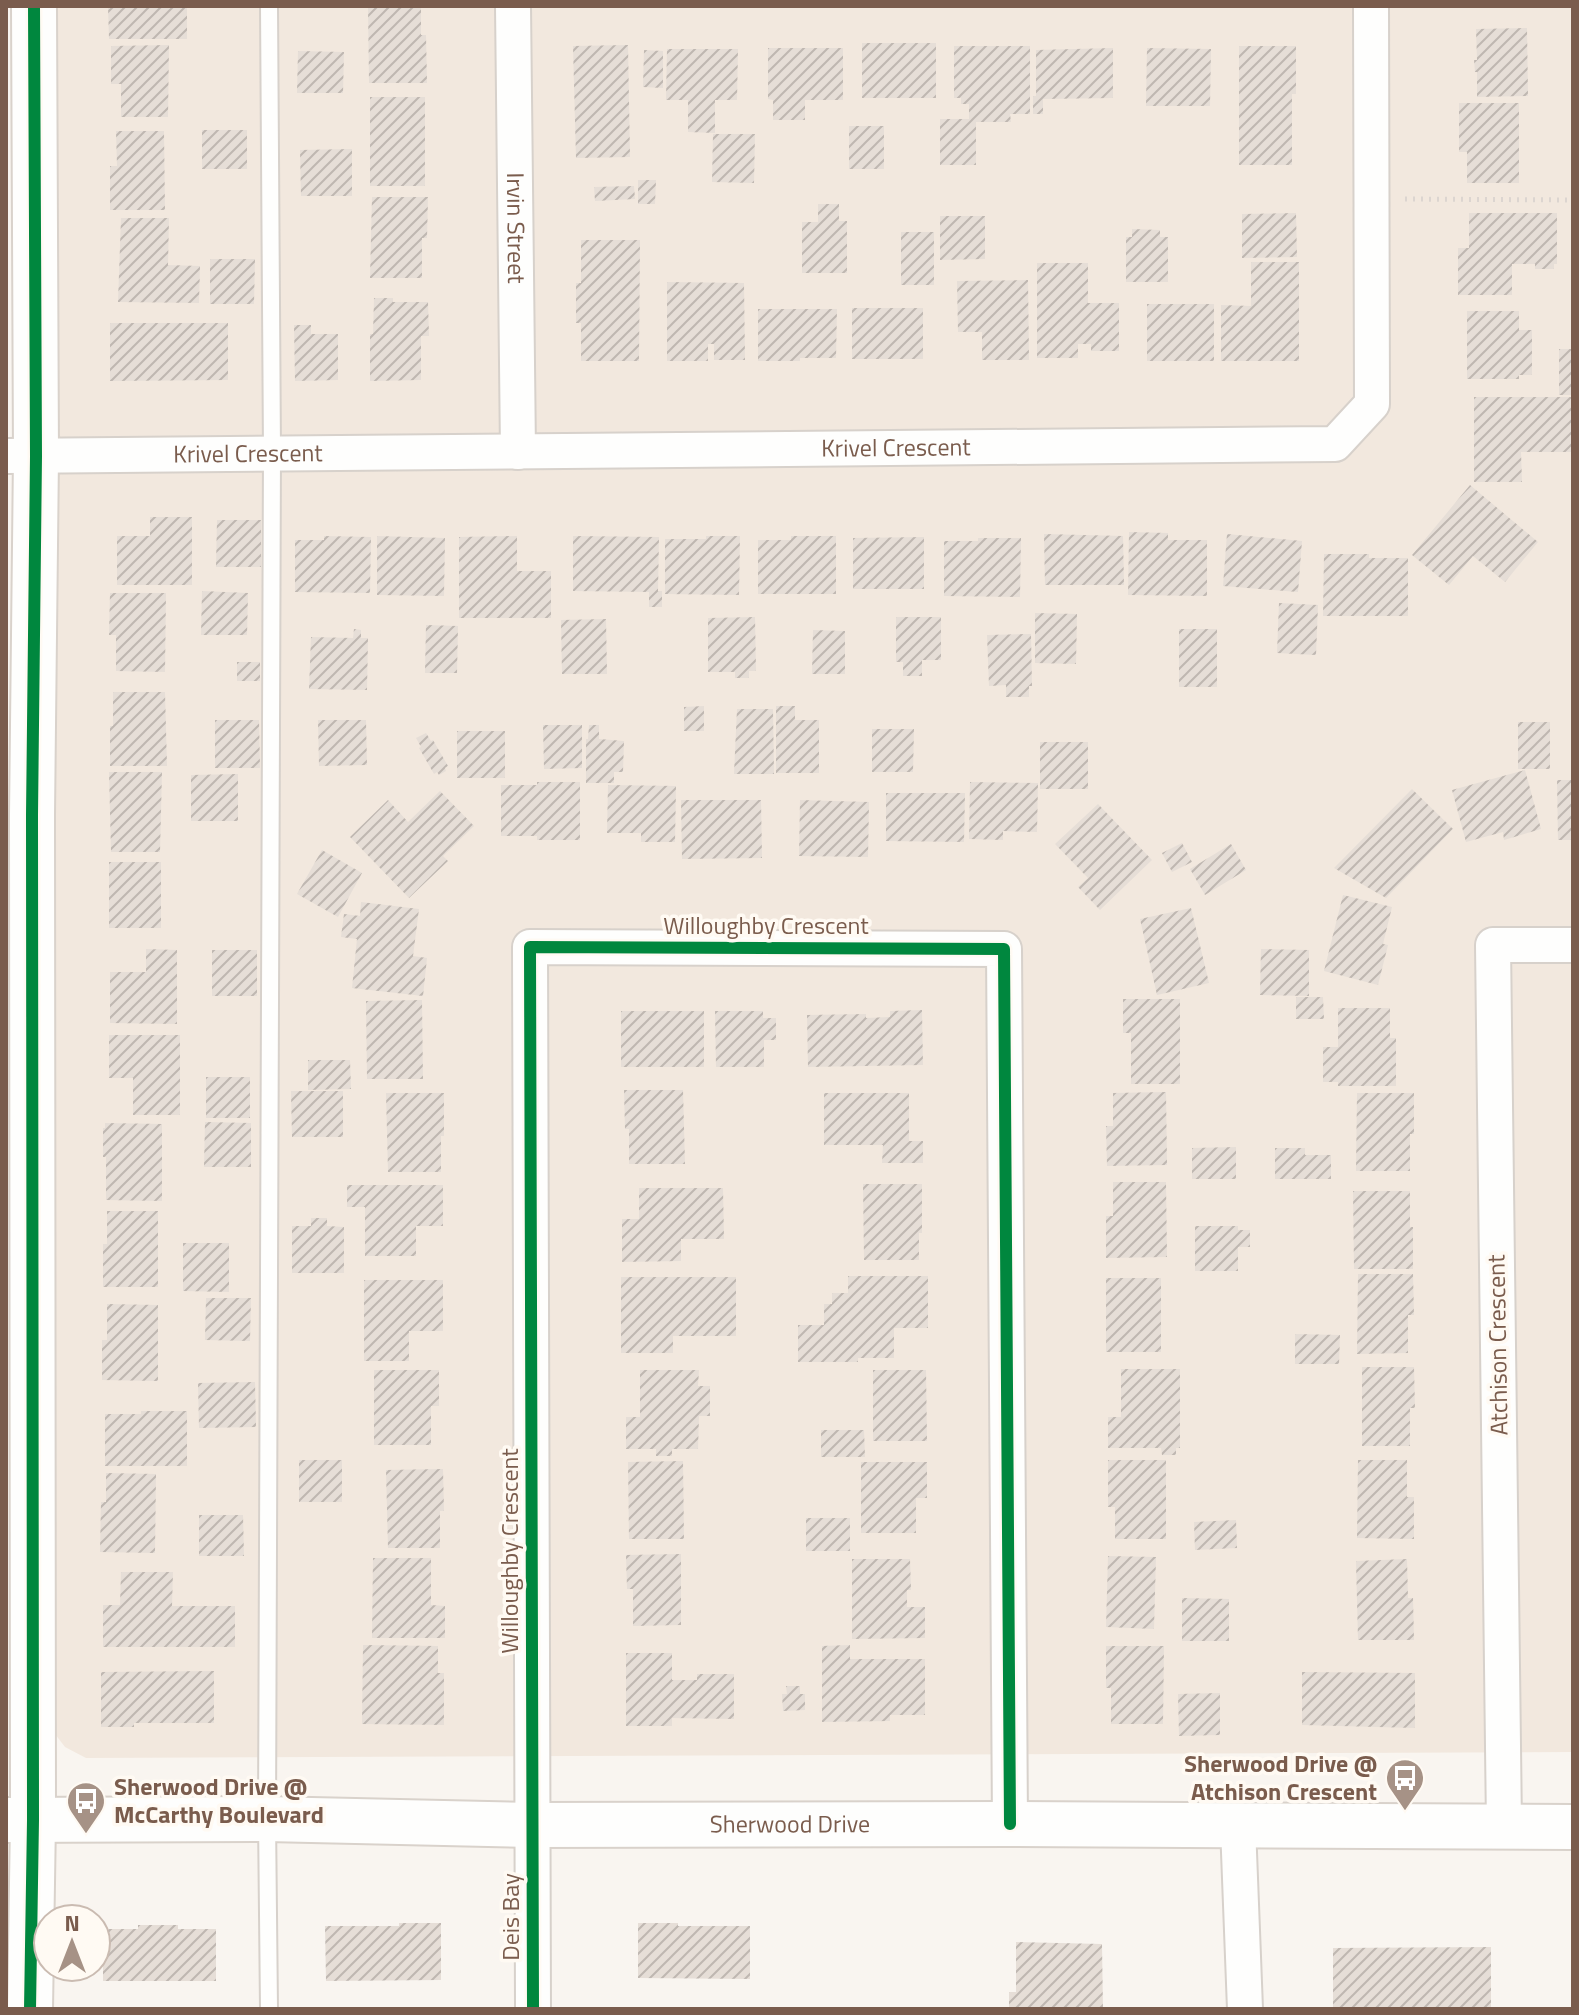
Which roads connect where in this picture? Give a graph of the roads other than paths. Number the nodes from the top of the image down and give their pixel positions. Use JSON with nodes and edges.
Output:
{"nodes":[{"id":1,"x":34,"y":6,"type":"edge"},
{"id":2,"x":269,"y":6,"type":"edge"},
{"id":3,"x":513,"y":6,"type":"edge"},
{"id":4,"x":1371,"y":6,"type":"edge"},
{"id":5,"x":272,"y":452,"type":"junction"},
{"id":6,"x":518,"y":452,"type":"junction"},
{"id":7,"x":21,"y":456,"type":"edge"},
{"id":8,"x":1573,"y":945,"type":"edge"},
{"id":9,"x":267,"y":1819,"type":"junction"},
{"id":10,"x":19,"y":1820,"type":"edge"},
{"id":11,"x":1010,"y":1824,"type":"junction"},
{"id":12,"x":533,"y":1825,"type":"junction"},
{"id":13,"x":1238,"y":1826,"type":"junction"},
{"id":14,"x":1504,"y":1826,"type":"junction"},
{"id":15,"x":1573,"y":1827,"type":"edge"},
{"id":16,"x":30,"y":2009,"type":"edge"},
{"id":17,"x":269,"y":2009,"type":"edge"},
{"id":18,"x":533,"y":2009,"type":"edge"},
{"id":19,"x":1245,"y":2009,"type":"edge"}],
"edges":[{"from":1,"to":7,"type":"main road"},
{"from":2,"to":5,"type":"lane"},
{"from":3,"to":6,"type":"street","name":"Irvin Street"},
{"from":4,"to":6,"type":"street","name":"Krivel Crescent"},
{"from":5,"to":6,"type":"street","name":"Krivel Crescent"},
{"from":5,"to":7,"type":"street","name":"Krivel Crescent"},
{"from":5,"to":9,"type":"lane"},
{"from":7,"to":10,"type":"main road"},
{"from":8,"to":14,"type":"street","name":"Atchison Crescent"},
{"from":9,"to":10,"type":"main road","name":"Sherwood Drive"},
{"from":9,"to":12,"type":"main road","name":"Sherwood Drive"},
{"from":9,"to":17,"type":"lane"},
{"from":10,"to":16,"type":"main road"},
{"from":11,"to":12,"type":"main road","name":"Sherwood Drive"},
{"from":11,"to":12,"type":"street","name":"Willoughby Crescent"},
{"from":11,"to":13,"type":"main road","name":"Sherwood Drive"},
{"from":12,"to":18,"type":"street","name":"Deis Bay"},
{"from":13,"to":14,"type":"main road","name":"Sherwood Drive"},
{"from":13,"to":19,"type":"street"},
{"from":14,"to":15,"type":"main road","name":"Sherwood Drive"}]}
